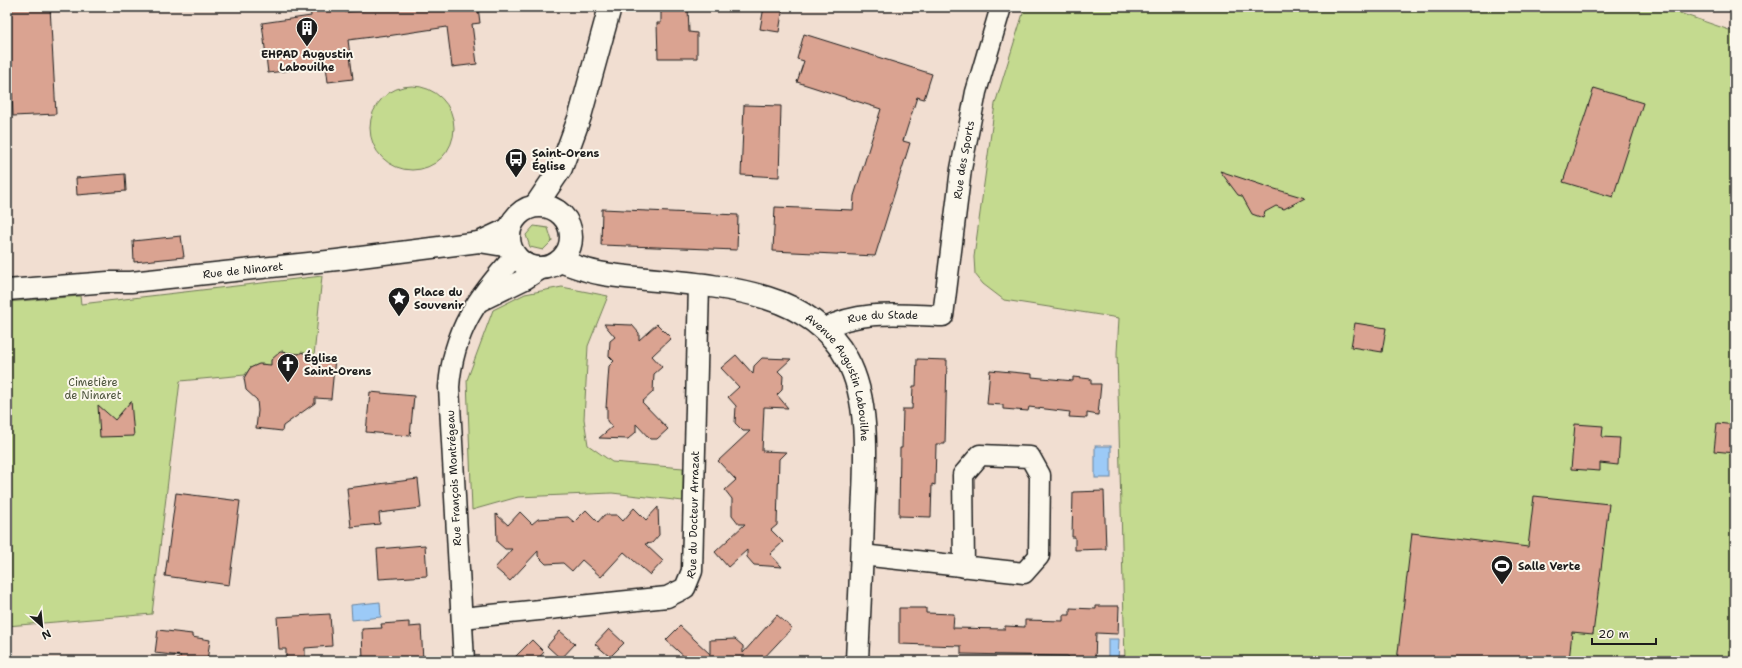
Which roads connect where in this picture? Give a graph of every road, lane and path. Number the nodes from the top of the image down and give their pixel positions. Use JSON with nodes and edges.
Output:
{"nodes":[{"id":1,"x":610,"y":7,"type":"edge"},
{"id":2,"x":1001,"y":7,"type":"edge"},
{"id":3,"x":561,"y":168,"type":"junction"},
{"id":4,"x":536,"y":205,"type":"junction"},
{"id":5,"x":566,"y":219,"type":"junction"},
{"id":6,"x":571,"y":242,"type":"junction"},
{"id":7,"x":511,"y":244,"type":"junction"},
{"id":8,"x":551,"y":264,"type":"junction"},
{"id":9,"x":594,"y":272,"type":"junction"},
{"id":10,"x":699,"y":285,"type":"junction"},
{"id":11,"x":7,"y":290,"type":"edge"},
{"id":12,"x":478,"y":302,"type":"junction"},
{"id":13,"x":943,"y":316,"type":"joint"},
{"id":14,"x":824,"y":329,"type":"junction"},
{"id":15,"x":862,"y":554,"type":"junction"},
{"id":16,"x":964,"y":567,"type":"junction"},
{"id":17,"x":462,"y":618,"type":"junction"},
{"id":18,"x":464,"y":661,"type":"edge"},
{"id":19,"x":857,"y":661,"type":"edge"}],
"edges":[{"from":1,"to":3,"type":"street"},
{"from":2,"to":13,"type":"street","name":"Rue des Sports"},
{"from":3,"to":4,"type":"street"},
{"from":3,"to":5,"type":"street"},
{"from":4,"to":5,"type":"street"},
{"from":4,"to":7,"type":"street"},
{"from":5,"to":6,"type":"street"},
{"from":6,"to":8,"type":"street"},
{"from":6,"to":9,"type":"street"},
{"from":7,"to":8,"type":"street"},
{"from":7,"to":11,"type":"street","name":"Rue de Ninaret"},
{"from":7,"to":12,"type":"street","name":"Rue François Montrégeau"},
{"from":8,"to":9,"type":"street","name":"Avenue Augustin Labouilhe"},
{"from":8,"to":12,"type":"street"},
{"from":9,"to":10,"type":"street","name":"Avenue Augustin Labouilhe"},
{"from":10,"to":14,"type":"street","name":"Avenue Augustin Labouilhe"},
{"from":10,"to":17,"type":"street","name":"Rue du Docteur Arrazat"},
{"from":12,"to":17,"type":"street","name":"Rue François Montrégeau"},
{"from":13,"to":14,"type":"street","name":"Rue du Stade"},
{"from":14,"to":15,"type":"street","name":"Avenue Augustin Labouilhe"},
{"from":15,"to":16,"type":"street"},
{"from":15,"to":19,"type":"street","name":"Avenue Augustin Labouilhe"},
{"from":16,"to":16,"type":"street"},
{"from":17,"to":18,"type":"street","name":"Rue François Montrégeau"}]}
